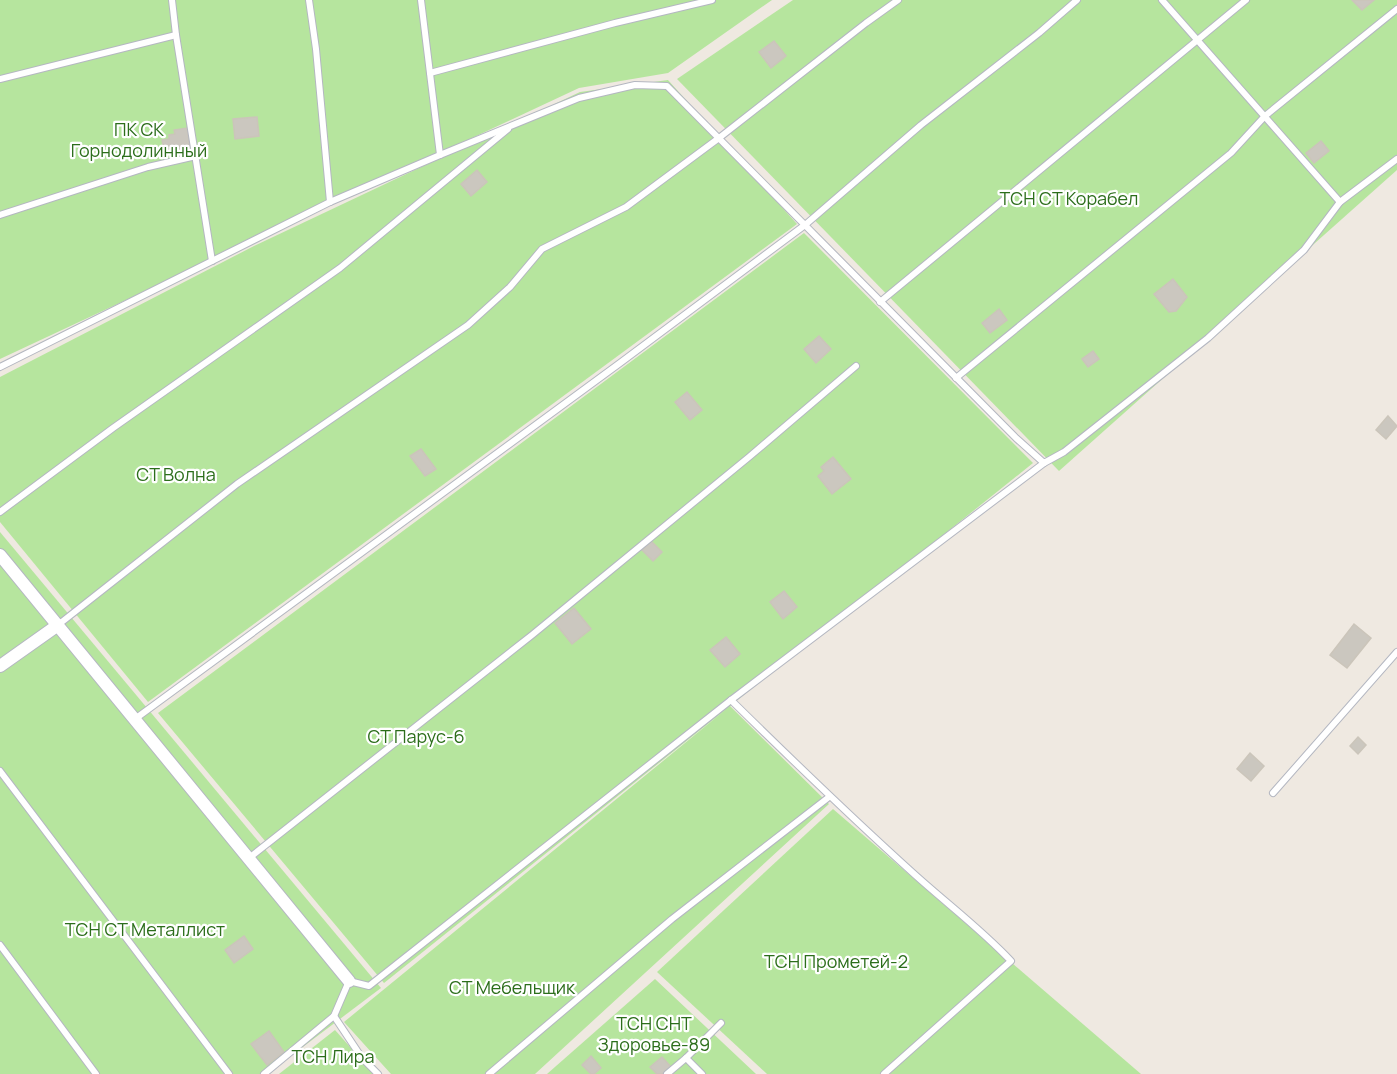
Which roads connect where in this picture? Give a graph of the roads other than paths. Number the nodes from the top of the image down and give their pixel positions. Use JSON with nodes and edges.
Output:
{"nodes":[{"id":1,"x":172,"y":0,"type":"edge"},
{"id":2,"x":309,"y":0,"type":"edge"},
{"id":3,"x":421,"y":0,"type":"edge"},
{"id":4,"x":712,"y":0,"type":"edge"},
{"id":5,"x":898,"y":0,"type":"edge"},
{"id":6,"x":1077,"y":0,"type":"edge"},
{"id":7,"x":1162,"y":0,"type":"edge"},
{"id":8,"x":1246,"y":0,"type":"edge"},
{"id":9,"x":1397,"y":9,"type":"edge"},
{"id":10,"x":176,"y":35,"type":"junction"},
{"id":11,"x":1198,"y":40,"type":"junction"},
{"id":12,"x":430,"y":73,"type":"junction"},
{"id":13,"x":0,"y":79,"type":"edge"},
{"id":14,"x":1264,"y":116,"type":"junction"},
{"id":15,"x":513,"y":125,"type":"junction"},
{"id":16,"x":719,"y":138,"type":"junction"},
{"id":17,"x":440,"y":155,"type":"junction"},
{"id":18,"x":196,"y":156,"type":"junction"},
{"id":19,"x":1396,"y":159,"type":"edge"},
{"id":20,"x":330,"y":202,"type":"junction"},
{"id":21,"x":1340,"y":202,"type":"junction"},
{"id":22,"x":0,"y":215,"type":"edge"},
{"id":23,"x":804,"y":225,"type":"junction"},
{"id":24,"x":212,"y":261,"type":"junction"},
{"id":25,"x":880,"y":302,"type":"junction"},
{"id":26,"x":856,"y":366,"type":"dead end"},
{"id":27,"x":0,"y":367,"type":"edge"},
{"id":28,"x":956,"y":378,"type":"junction"},
{"id":29,"x":1044,"y":463,"type":"junction"},
{"id":30,"x":0,"y":512,"type":"edge"},
{"id":31,"x":0,"y":555,"type":"edge"},
{"id":32,"x":58,"y":626,"type":"junction"},
{"id":33,"x":1397,"y":652,"type":"edge"},
{"id":34,"x":0,"y":666,"type":"edge"},
{"id":35,"x":731,"y":700,"type":"junction"},
{"id":36,"x":135,"y":719,"type":"junction"},
{"id":37,"x":0,"y":771,"type":"edge"},
{"id":38,"x":1273,"y":793,"type":"dead end"},
{"id":39,"x":830,"y":797,"type":"junction"},
{"id":40,"x":249,"y":858,"type":"junction"},
{"id":41,"x":0,"y":945,"type":"edge"},
{"id":42,"x":349,"y":981,"type":"junction"},
{"id":43,"x":334,"y":1016,"type":"junction"},
{"id":44,"x":721,"y":1023,"type":"dead end"},
{"id":45,"x":686,"y":1058,"type":"junction"},
{"id":46,"x":96,"y":1074,"type":"edge"},
{"id":47,"x":229,"y":1074,"type":"edge"},
{"id":48,"x":264,"y":1074,"type":"edge"},
{"id":49,"x":378,"y":1074,"type":"edge"},
{"id":50,"x":489,"y":1074,"type":"edge"},
{"id":51,"x":667,"y":1074,"type":"edge"},
{"id":52,"x":702,"y":1074,"type":"edge"},
{"id":53,"x":884,"y":1074,"type":"edge"}],
"edges":[{"from":1,"to":10,"type":"lane"},
{"from":2,"to":20,"type":"lane"},
{"from":3,"to":12,"type":"lane"},
{"from":4,"to":12,"type":"lane"},
{"from":5,"to":16,"type":"lane"},
{"from":6,"to":23,"type":"lane"},
{"from":7,"to":11,"type":"lane"},
{"from":8,"to":11,"type":"lane"},
{"from":9,"to":14,"type":"lane"},
{"from":10,"to":13,"type":"lane"},
{"from":10,"to":18,"type":"lane"},
{"from":11,"to":14,"type":"lane"},
{"from":11,"to":25,"type":"lane"},
{"from":12,"to":17,"type":"lane"},
{"from":14,"to":21,"type":"lane"},
{"from":14,"to":28,"type":"lane"},
{"from":15,"to":16,"type":"lane"},
{"from":15,"to":17,"type":"lane"},
{"from":15,"to":30,"type":"lane"},
{"from":16,"to":23,"type":"lane"},
{"from":16,"to":32,"type":"lane"},
{"from":17,"to":20,"type":"lane"},
{"from":18,"to":22,"type":"lane"},
{"from":18,"to":24,"type":"lane"},
{"from":19,"to":21,"type":"lane"},
{"from":20,"to":24,"type":"lane"},
{"from":21,"to":29,"type":"lane"},
{"from":23,"to":25,"type":"lane"},
{"from":23,"to":36,"type":"lane"},
{"from":24,"to":27,"type":"lane"},
{"from":25,"to":28,"type":"lane"},
{"from":26,"to":40,"type":"lane"},
{"from":28,"to":29,"type":"lane"},
{"from":29,"to":35,"type":"lane"},
{"from":31,"to":32,"type":"street"},
{"from":32,"to":34,"type":"street"},
{"from":32,"to":36,"type":"street"},
{"from":33,"to":38,"type":"lane"},
{"from":35,"to":39,"type":"lane"},
{"from":35,"to":42,"type":"lane"},
{"from":36,"to":40,"type":"street"},
{"from":37,"to":47,"type":"lane"},
{"from":39,"to":50,"type":"lane"},
{"from":39,"to":53,"type":"lane"},
{"from":40,"to":42,"type":"street"},
{"from":41,"to":46,"type":"lane"},
{"from":42,"to":43,"type":"lane"},
{"from":43,"to":48,"type":"lane"},
{"from":43,"to":49,"type":"lane"},
{"from":44,"to":45,"type":"lane"},
{"from":45,"to":51,"type":"lane"},
{"from":45,"to":52,"type":"lane"}]}
